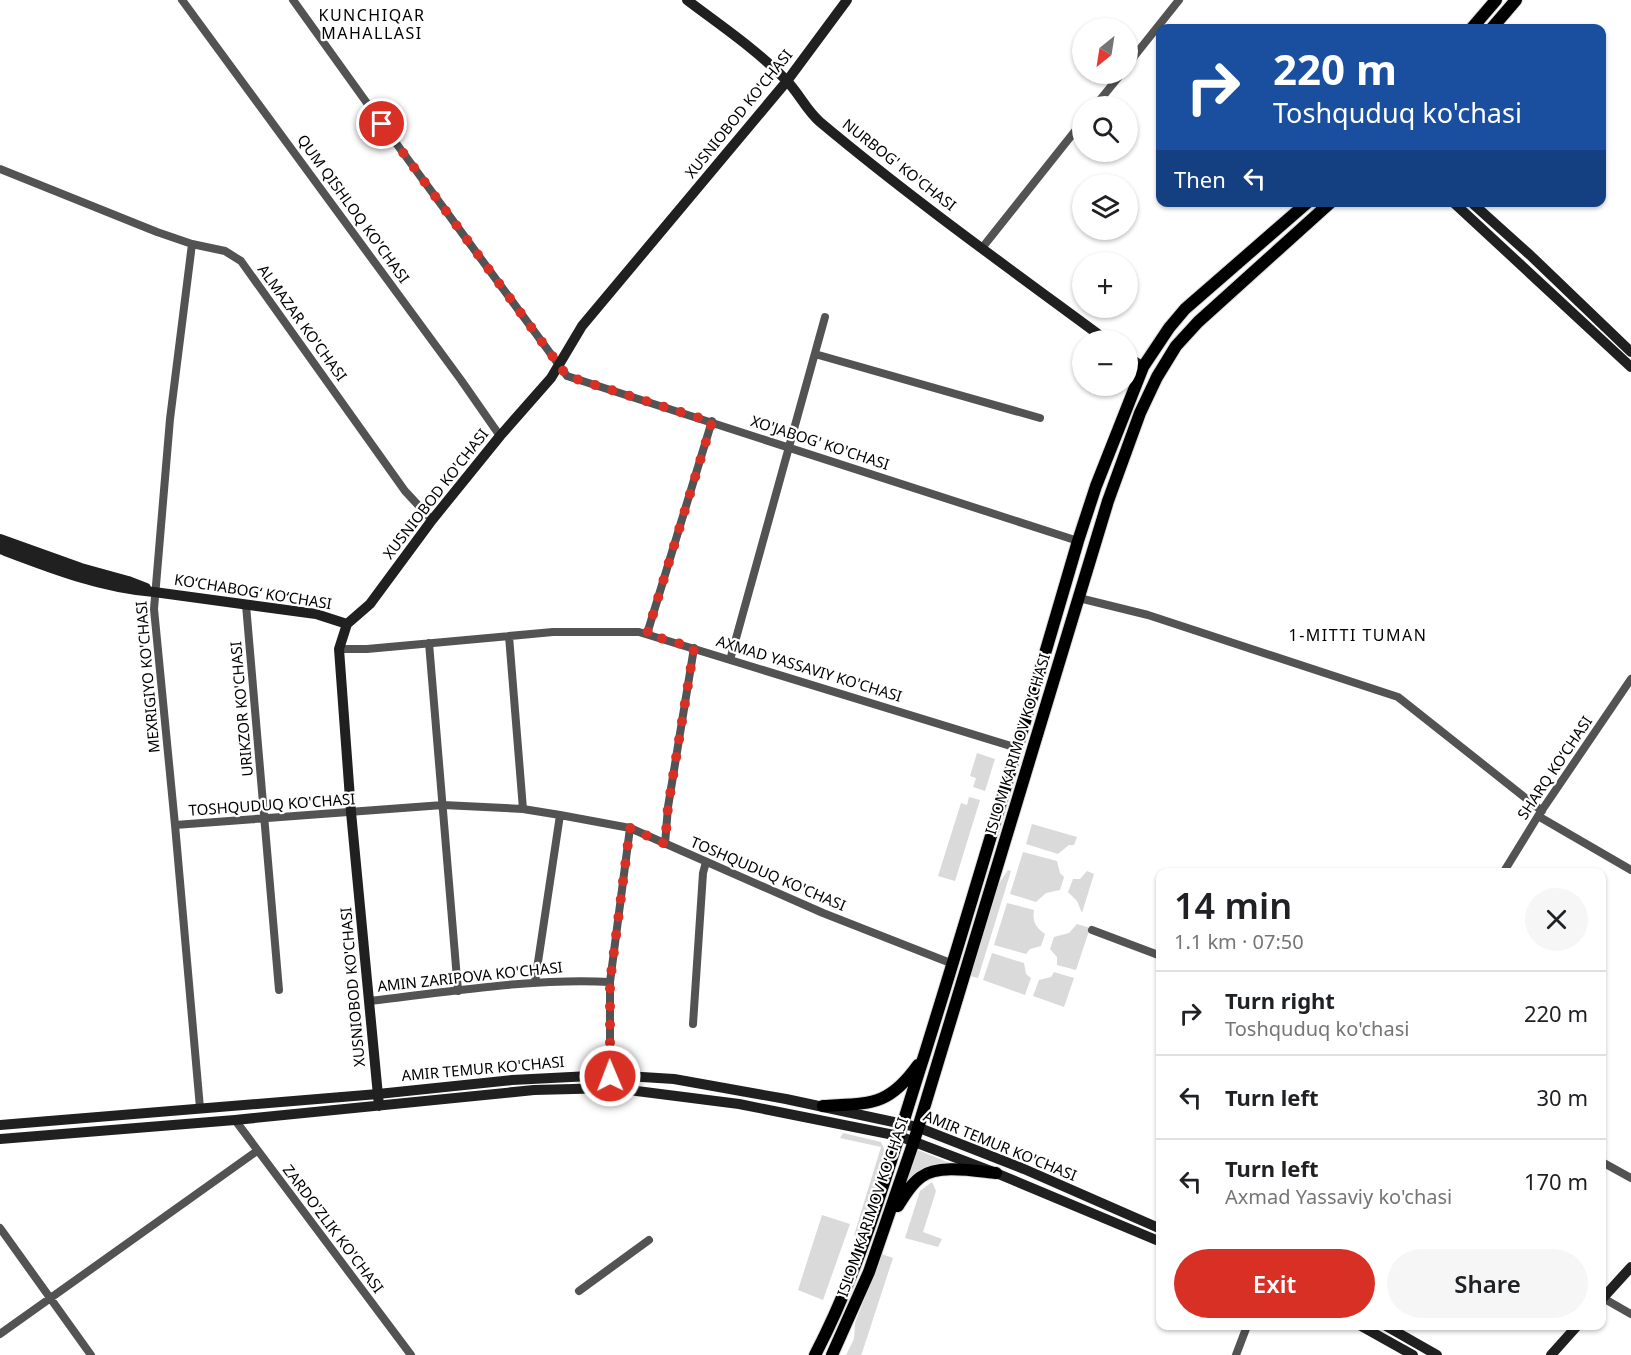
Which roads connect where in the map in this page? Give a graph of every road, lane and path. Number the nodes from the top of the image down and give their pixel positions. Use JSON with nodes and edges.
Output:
{"nodes":[{"id":1,"x":182,"y":0,"type":"edge"},
{"id":2,"x":293,"y":0,"type":"edge"},
{"id":3,"x":687,"y":0,"type":"edge"},
{"id":4,"x":847,"y":0,"type":"edge"},
{"id":5,"x":1179,"y":0,"type":"edge"},
{"id":6,"x":1496,"y":0,"type":"edge"},
{"id":7,"x":1516,"y":0,"type":"edge"},
{"id":8,"x":1160,"y":24,"type":"edge"},
{"id":9,"x":1475,"y":24,"type":"edge"},
{"id":10,"x":1495,"y":24,"type":"edge"},
{"id":11,"x":1156,"y":29,"type":"edge"},
{"id":12,"x":1138,"y":51,"type":"edge"},
{"id":13,"x":787,"y":81,"type":"junction"},
{"id":14,"x":1113,"y":84,"type":"edge"},
{"id":15,"x":1103,"y":96,"type":"edge"},
{"id":16,"x":1072,"y":135,"type":"edge"},
{"id":17,"x":0,"y":169,"type":"edge"},
{"id":18,"x":1302,"y":207,"type":"edge"},
{"id":19,"x":1325,"y":207,"type":"edge"},
{"id":20,"x":1458,"y":207,"type":"edge"},
{"id":21,"x":1477,"y":207,"type":"edge"},
{"id":22,"x":192,"y":244,"type":"junction"},
{"id":23,"x":982,"y":248,"type":"junction"},
{"id":24,"x":825,"y":317,"type":"dead end"},
{"id":25,"x":1093,"y":330,"type":"edge"},
{"id":26,"x":1631,"y":352,"type":"edge"},
{"id":27,"x":815,"y":354,"type":"junction"},
{"id":28,"x":1138,"y":364,"type":"edge"},
{"id":29,"x":558,"y":365,"type":"junction"},
{"id":30,"x":1631,"y":367,"type":"edge"},
{"id":31,"x":1143,"y":368,"type":"junction"},
{"id":32,"x":1040,"y":418,"type":"dead end"},
{"id":33,"x":712,"y":422,"type":"junction"},
{"id":34,"x":500,"y":436,"type":"junction"},
{"id":35,"x":789,"y":447,"type":"junction"},
{"id":36,"x":1093,"y":496,"type":"junction"},
{"id":37,"x":1108,"y":501,"type":"junction"},
{"id":38,"x":432,"y":520,"type":"junction"},
{"id":39,"x":0,"y":539,"type":"edge"},
{"id":40,"x":1078,"y":541,"type":"junction"},
{"id":41,"x":0,"y":549,"type":"edge"},
{"id":42,"x":154,"y":592,"type":"junction"},
{"id":43,"x":1078,"y":598,"type":"junction"},
{"id":44,"x":246,"y":605,"type":"junction"},
{"id":45,"x":346,"y":624,"type":"junction"},
{"id":46,"x":647,"y":634,"type":"junction"},
{"id":47,"x":509,"y":636,"type":"junction"},
{"id":48,"x":429,"y":644,"type":"junction"},
{"id":49,"x":694,"y":648,"type":"junction"},
{"id":50,"x":339,"y":649,"type":"junction"},
{"id":51,"x":730,"y":660,"type":"junction"},
{"id":52,"x":1631,"y":679,"type":"edge"},
{"id":53,"x":1017,"y":748,"type":"junction"},
{"id":54,"x":443,"y":806,"type":"junction"},
{"id":55,"x":524,"y":809,"type":"junction"},
{"id":56,"x":351,"y":812,"type":"junction"},
{"id":57,"x":1540,"y":813,"type":"junction"},
{"id":58,"x":560,"y":815,"type":"junction"},
{"id":59,"x":265,"y":819,"type":"junction"},
{"id":60,"x":175,"y":825,"type":"junction"},
{"id":61,"x":630,"y":828,"type":"junction"},
{"id":62,"x":665,"y":844,"type":"junction"},
{"id":63,"x":706,"y":862,"type":"junction"},
{"id":64,"x":1506,"y":868,"type":"edge"},
{"id":65,"x":1631,"y":870,"type":"edge"},
{"id":66,"x":1092,"y":930,"type":"dead end"},
{"id":67,"x":1156,"y":954,"type":"edge"},
{"id":68,"x":953,"y":964,"type":"junction"},
{"id":69,"x":535,"y":982,"type":"junction"},
{"id":70,"x":610,"y":982,"type":"junction"},
{"id":71,"x":279,"y":990,"type":"dead end"},
{"id":72,"x":458,"y":991,"type":"junction"},
{"id":73,"x":369,"y":1001,"type":"junction"},
{"id":74,"x":693,"y":1024,"type":"dead end"},
{"id":75,"x":923,"y":1056,"type":"junction"},
{"id":76,"x":610,"y":1076,"type":"junction"},
{"id":77,"x":378,"y":1094,"type":"junction"},
{"id":78,"x":379,"y":1106,"type":"junction"},
{"id":79,"x":822,"y":1106,"type":"junction"},
{"id":80,"x":200,"y":1108,"type":"junction"},
{"id":81,"x":235,"y":1120,"type":"junction"},
{"id":82,"x":904,"y":1124,"type":"junction"},
{"id":83,"x":0,"y":1125,"type":"edge"},
{"id":84,"x":917,"y":1127,"type":"junction"},
{"id":85,"x":899,"y":1136,"type":"junction"},
{"id":86,"x":0,"y":1139,"type":"edge"},
{"id":87,"x":914,"y":1141,"type":"junction"},
{"id":88,"x":257,"y":1151,"type":"junction"},
{"id":89,"x":1606,"y":1164,"type":"edge"},
{"id":90,"x":996,"y":1173,"type":"junction"},
{"id":91,"x":1631,"y":1178,"type":"edge"},
{"id":92,"x":886,"y":1225,"type":"junction"},
{"id":93,"x":1156,"y":1227,"type":"edge"},
{"id":94,"x":0,"y":1228,"type":"edge"},
{"id":95,"x":648,"y":1240,"type":"dead end"},
{"id":96,"x":1156,"y":1240,"type":"edge"},
{"id":97,"x":1631,"y":1268,"type":"edge"},
{"id":98,"x":579,"y":1291,"type":"dead end"},
{"id":99,"x":1606,"y":1296,"type":"edge"},
{"id":100,"x":50,"y":1298,"type":"junction"},
{"id":101,"x":1606,"y":1301,"type":"edge"},
{"id":102,"x":1631,"y":1314,"type":"edge"},
{"id":103,"x":1245,"y":1330,"type":"edge"},
{"id":104,"x":1368,"y":1330,"type":"edge"},
{"id":105,"x":1393,"y":1330,"type":"edge"},
{"id":106,"x":1573,"y":1330,"type":"edge"},
{"id":107,"x":0,"y":1334,"type":"edge"},
{"id":108,"x":91,"y":1355,"type":"edge"},
{"id":109,"x":411,"y":1355,"type":"edge"},
{"id":110,"x":815,"y":1355,"type":"edge"},
{"id":111,"x":832,"y":1355,"type":"edge"},
{"id":112,"x":1236,"y":1355,"type":"edge"},
{"id":113,"x":1413,"y":1355,"type":"edge"},
{"id":114,"x":1437,"y":1355,"type":"edge"},
{"id":115,"x":1551,"y":1355,"type":"edge"}],
"edges":[{"from":1,"to":34,"type":"street","name":"QUM QISHLOQ KO'CHASI"},
{"from":2,"to":29,"type":"street"},
{"from":3,"to":13,"type":"main road","name":"NURBOG' KO'CHASI"},
{"from":4,"to":13,"type":"main road","name":"XUSNIOBOD KO'CHASI"},
{"from":5,"to":8,"type":"street"},
{"from":6,"to":9,"type":"main road"},
{"from":7,"to":10,"type":"main road"},
{"from":11,"to":12,"type":"street"},
{"from":13,"to":23,"type":"main road","name":"NURBOG' KO'CHASI"},
{"from":13,"to":29,"type":"main road","name":"XUSNIOBOD KO'CHASI"},
{"from":14,"to":15,"type":"street"},
{"from":16,"to":23,"type":"street"},
{"from":17,"to":22,"type":"street","name":"ALMAZAR KO'CHASI"},
{"from":18,"to":31,"type":"main road","name":"ISLOM KARIMOV KO‘CHASI"},
{"from":19,"to":37,"type":"main road","name":"ISLOM KARIMOV KO‘CHASI"},
{"from":20,"to":30,"type":"main road"},
{"from":21,"to":26,"type":"main road"},
{"from":22,"to":38,"type":"street","name":"ALMAZAR KO'CHASI"},
{"from":22,"to":42,"type":"street","name":"MEXRIGIYO KO'CHASI"},
{"from":23,"to":25,"type":"main road","name":"NURBOG' KO'CHASI"},
{"from":24,"to":27,"type":"street"},
{"from":27,"to":32,"type":"street"},
{"from":27,"to":35,"type":"street"},
{"from":28,"to":31,"type":"main road"},
{"from":29,"to":33,"type":"street","name":"XO'JABOG' KO'CHASI"},
{"from":29,"to":34,"type":"main road","name":"XUSNIOBOD KO'CHASI"},
{"from":31,"to":36,"type":"main road","name":"ISLOM KARIMOV KO‘CHASI"},
{"from":33,"to":35,"type":"street","name":"XO'JABOG' KO'CHASI"},
{"from":33,"to":46,"type":"street"},
{"from":34,"to":38,"type":"main road","name":"XUSNIOBOD KO'CHASI"},
{"from":35,"to":40,"type":"street","name":"XO'JABOG' KO'CHASI"},
{"from":35,"to":51,"type":"street"},
{"from":36,"to":37,"type":"main road"},
{"from":36,"to":40,"type":"main road","name":"ISLOM KARIMOV KO‘CHASI"},
{"from":37,"to":43,"type":"main road","name":"ISLOM KARIMOV KO‘CHASI"},
{"from":38,"to":45,"type":"main road","name":"XUSNIOBOD KO'CHASI"},
{"from":39,"to":42,"type":"main road","name":"KO‘CHABOG‘ KO‘CHASI"},
{"from":40,"to":53,"type":"main road","name":"ISLOM KARIMOV KO‘CHASI"},
{"from":41,"to":42,"type":"main road","name":"KO‘CHABOG‘ KO‘CHASI"},
{"from":42,"to":44,"type":"main road","name":"KO‘CHABOG‘ KO‘CHASI"},
{"from":42,"to":60,"type":"street","name":"MEXRIGIYO KO'CHASI"},
{"from":43,"to":57,"type":"street"},
{"from":43,"to":84,"type":"main road","name":"ISLOM KARIMOV KO‘CHASI"},
{"from":44,"to":45,"type":"main road","name":"KO‘CHABOG‘ KO‘CHASI"},
{"from":44,"to":59,"type":"street","name":"URIKZOR KO'CHASI"},
{"from":45,"to":50,"type":"main road","name":"XUSNIOBOD KO'CHASI"},
{"from":46,"to":47,"type":"street","name":"AXMAD YASSAVIY KO'CHASI"},
{"from":46,"to":49,"type":"street","name":"AXMAD YASSAVIY KO'CHASI"},
{"from":47,"to":48,"type":"street","name":"AXMAD YASSAVIY KO'CHASI"},
{"from":47,"to":55,"type":"street"},
{"from":48,"to":50,"type":"street","name":"AXMAD YASSAVIY KO'CHASI"},
{"from":48,"to":54,"type":"street"},
{"from":49,"to":51,"type":"street","name":"AXMAD YASSAVIY KO'CHASI"},
{"from":49,"to":62,"type":"street"},
{"from":50,"to":56,"type":"main road","name":"XUSNIOBOD KO'CHASI"},
{"from":51,"to":53,"type":"street","name":"AXMAD YASSAVIY KO'CHASI"},
{"from":52,"to":57,"type":"street","name":"SHARQ KO‘CHASI"},
{"from":53,"to":68,"type":"main road","name":"ISLOM KARIMOV KO‘CHASI"},
{"from":54,"to":55,"type":"street","name":"TOSHQUDUQ KO'CHASI"},
{"from":54,"to":56,"type":"street","name":"TOSHQUDUQ KO'CHASI"},
{"from":54,"to":72,"type":"street"},
{"from":55,"to":58,"type":"street","name":"TOSHQUDUQ KO'CHASI"},
{"from":56,"to":59,"type":"street","name":"TOSHQUDUQ KO'CHASI"},
{"from":56,"to":73,"type":"main road","name":"XUSNIOBOD KO'CHASI"},
{"from":57,"to":64,"type":"street","name":"SHARQ KO‘CHASI"},
{"from":57,"to":65,"type":"street"},
{"from":58,"to":61,"type":"street","name":"TOSHQUDUQ KO'CHASI"},
{"from":58,"to":69,"type":"street"},
{"from":59,"to":60,"type":"street","name":"TOSHQUDUQ KO'CHASI"},
{"from":59,"to":71,"type":"street","name":"URIKZOR KO'CHASI"},
{"from":60,"to":80,"type":"street","name":"MEXRIGIYO KO'CHASI"},
{"from":61,"to":62,"type":"street","name":"TOSHQUDUQ KO'CHASI"},
{"from":61,"to":70,"type":"street"},
{"from":62,"to":63,"type":"street","name":"TOSHQUDUQ KO'CHASI"},
{"from":63,"to":68,"type":"street","name":"TOSHQUDUQ KO'CHASI"},
{"from":63,"to":74,"type":"street"},
{"from":66,"to":67,"type":"street"},
{"from":68,"to":75,"type":"main road","name":"ISLOM KARIMOV KO‘CHASI"},
{"from":69,"to":70,"type":"street","name":"AMIN ZARIPOVA KO'CHASI"},
{"from":69,"to":72,"type":"street","name":"AMIN ZARIPOVA KO'CHASI"},
{"from":70,"to":76,"type":"street"},
{"from":72,"to":73,"type":"street","name":"AMIN ZARIPOVA KO'CHASI"},
{"from":73,"to":77,"type":"main road","name":"XUSNIOBOD KO'CHASI"},
{"from":75,"to":79,"type":"main road"},
{"from":75,"to":82,"type":"main road","name":"ISLOM KARIMOV KO‘CHASI"},
{"from":76,"to":77,"type":"main road","name":"AMIR TEMUR KO'CHASI"},
{"from":76,"to":79,"type":"main road","name":"AMIR TEMUR KO'CHASI"},
{"from":77,"to":78,"type":"main road","name":"XUSNIOBOD KO'CHASI"},
{"from":77,"to":80,"type":"main road","name":"AMIR TEMUR KO'CHASI"},
{"from":78,"to":81,"type":"main road","name":"AMIR TEMUR KO'CHASI"},
{"from":78,"to":85,"type":"main road","name":"AMIR TEMUR KO'CHASI"},
{"from":79,"to":82,"type":"main road","name":"AMIR TEMUR KO'CHASI"},
{"from":80,"to":83,"type":"main road","name":"AMIR TEMUR KO'CHASI"},
{"from":81,"to":86,"type":"main road","name":"AMIR TEMUR KO'CHASI"},
{"from":81,"to":88,"type":"street","name":"ZARDO'ZLIK KO'CHASI"},
{"from":82,"to":84,"type":"main road","name":"AMIR TEMUR KO'CHASI"},
{"from":82,"to":85,"type":"main road","name":"ISLOM KARIMOV KO‘CHASI"},
{"from":84,"to":87,"type":"main road","name":"ISLOM KARIMOV KO‘CHASI"},
{"from":84,"to":93,"type":"main road","name":"AMIR TEMUR KO'CHASI"},
{"from":85,"to":87,"type":"main road","name":"AMIR TEMUR KO'CHASI"},
{"from":85,"to":110,"type":"main road","name":"ISLOM KARIMOV KO‘CHASI"},
{"from":87,"to":90,"type":"main road","name":"AMIR TEMUR KO'CHASI"},
{"from":87,"to":92,"type":"main road","name":"ISLOM KARIMOV KO‘CHASI"},
{"from":88,"to":100,"type":"street"},
{"from":88,"to":109,"type":"street","name":"ZARDO'ZLIK KO'CHASI"},
{"from":89,"to":91,"type":"street"},
{"from":90,"to":92,"type":"main road"},
{"from":90,"to":96,"type":"main road","name":"AMIR TEMUR KO'CHASI"},
{"from":92,"to":111,"type":"main road","name":"ISLOM KARIMOV KO‘CHASI"},
{"from":94,"to":100,"type":"street"},
{"from":95,"to":98,"type":"street"},
{"from":97,"to":99,"type":"main road"},
{"from":100,"to":107,"type":"street"},
{"from":100,"to":108,"type":"street"},
{"from":101,"to":102,"type":"street"},
{"from":103,"to":112,"type":"street"},
{"from":104,"to":113,"type":"main road"},
{"from":105,"to":114,"type":"main road"},
{"from":106,"to":115,"type":"main road"}]}
